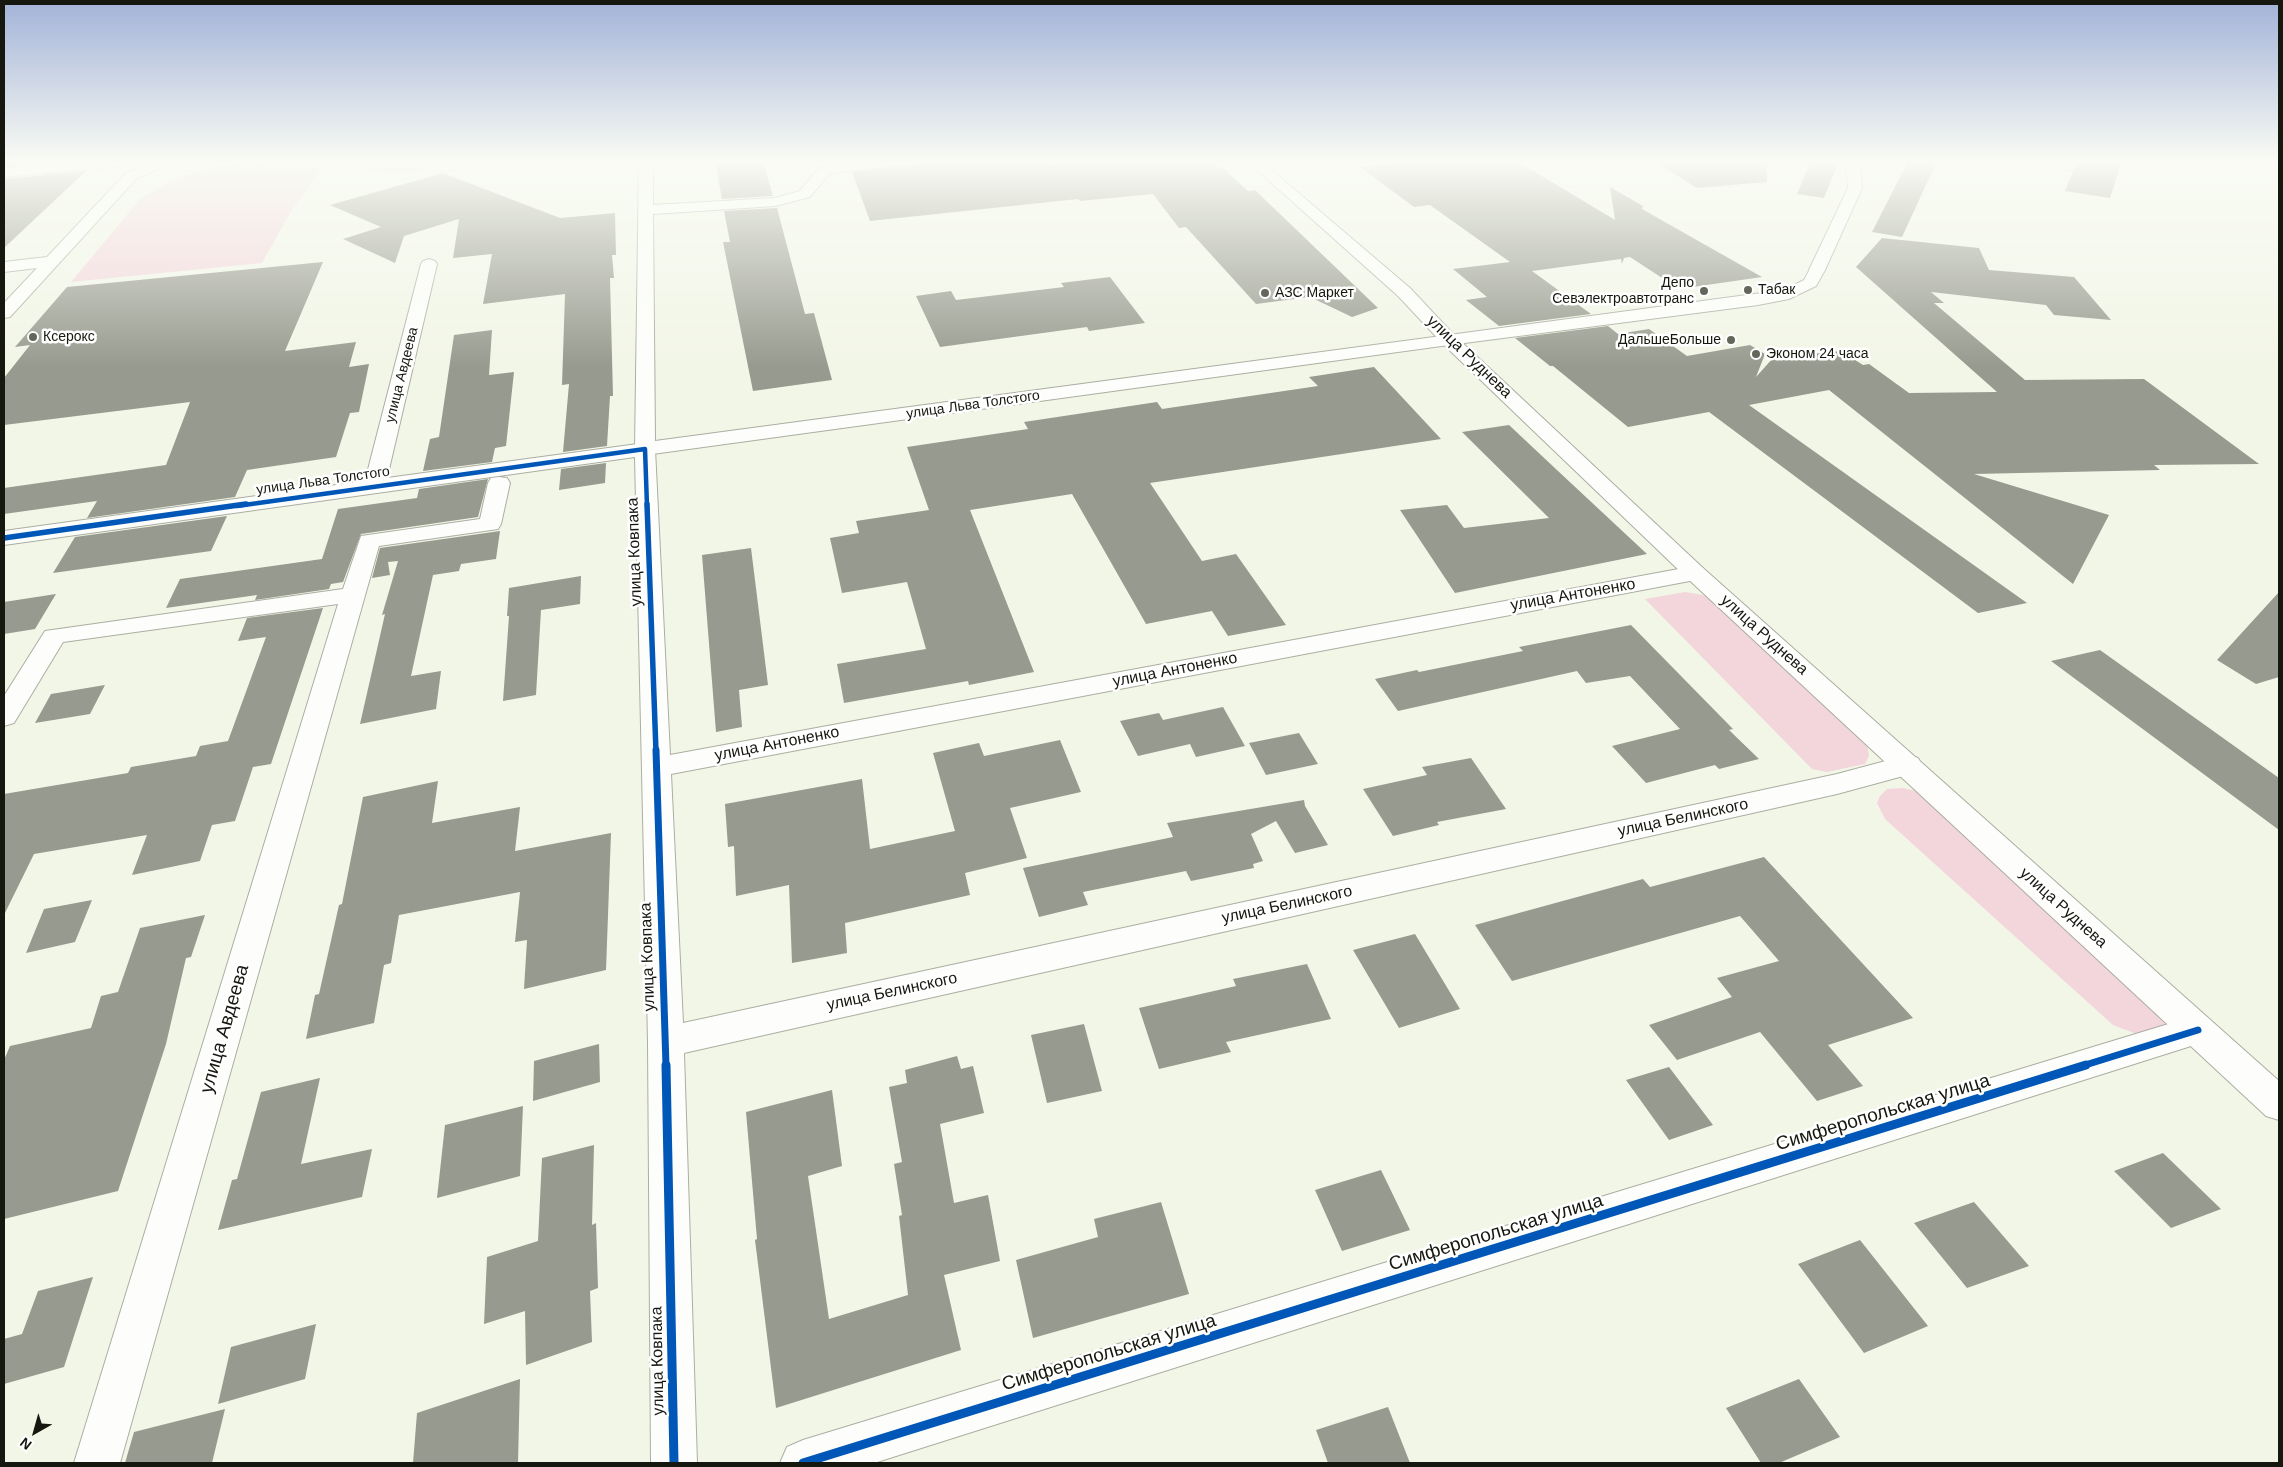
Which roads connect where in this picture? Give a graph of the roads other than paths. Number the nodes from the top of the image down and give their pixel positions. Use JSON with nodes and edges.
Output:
{"nodes":[{"id":1,"x":74,"y":229,"type":"edge"},
{"id":2,"x":646,"y":229,"type":"edge"},
{"id":3,"x":1332,"y":229,"type":"edge"},
{"id":4,"x":1836,"y":229,"type":"edge"},
{"id":5,"x":49,"y":262,"type":"junction"},
{"id":6,"x":429,"y":264,"type":"dead end"},
{"id":7,"x":4,"y":267,"type":"edge"},
{"id":8,"x":4,"y":313,"type":"edge"},
{"id":9,"x":1449,"y":340,"type":"junction"},
{"id":10,"x":645,"y":449,"type":"junction"},
{"id":11,"x":499,"y":483,"type":"dead end"},
{"id":12,"x":374,"y":487,"type":"junction"},
{"id":13,"x":4,"y":538,"type":"edge"},
{"id":14,"x":1695,"y":573,"type":"junction"},
{"id":15,"x":354,"y":595,"type":"junction"},
{"id":16,"x":4,"y":717,"type":"edge"},
{"id":17,"x":1908,"y":766,"type":"junction"},
{"id":18,"x":654,"y":767,"type":"junction"},
{"id":19,"x":2198,"y":1030,"type":"junction"},
{"id":20,"x":666,"y":1042,"type":"junction"},
{"id":21,"x":2279,"y":1104,"type":"edge"},
{"id":22,"x":97,"y":1463,"type":"edge"},
{"id":23,"x":674,"y":1463,"type":"edge"},
{"id":24,"x":803,"y":1463,"type":"edge"}],
"edges":[{"from":1,"to":5,"type":"street"},
{"from":2,"to":10,"type":"street","name":"улица Ковпака"},
{"from":3,"to":9,"type":"street","name":"улица Руднева"},
{"from":4,"to":9,"type":"street","name":"улица Льва Толстого"},
{"from":5,"to":7,"type":"street"},
{"from":5,"to":8,"type":"street"},
{"from":6,"to":12,"type":"street","name":"улица Авдеева"},
{"from":9,"to":10,"type":"street","name":"улица Льва Толстого"},
{"from":9,"to":14,"type":"street","name":"улица Руднева"},
{"from":10,"to":12,"type":"street","name":"улица Льва Толстого"},
{"from":10,"to":18,"type":"street","name":"улица Ковпака"},
{"from":11,"to":15,"type":"street","name":"улица Авдеева"},
{"from":12,"to":13,"type":"street","name":"улица Льва Толстого"},
{"from":14,"to":17,"type":"street","name":"улица Руднева"},
{"from":14,"to":18,"type":"street","name":"улица Антоненко"},
{"from":15,"to":16,"type":"street"},
{"from":15,"to":22,"type":"street","name":"улица Авдеева"},
{"from":17,"to":19,"type":"street","name":"улица Руднева"},
{"from":17,"to":20,"type":"street","name":"улица Белинского"},
{"from":18,"to":20,"type":"street","name":"улица Ковпака"},
{"from":19,"to":21,"type":"street","name":"улица Руднева"},
{"from":19,"to":24,"type":"street","name":"Симферопольская улица"},
{"from":20,"to":23,"type":"street","name":"улица Ковпака"}]}
